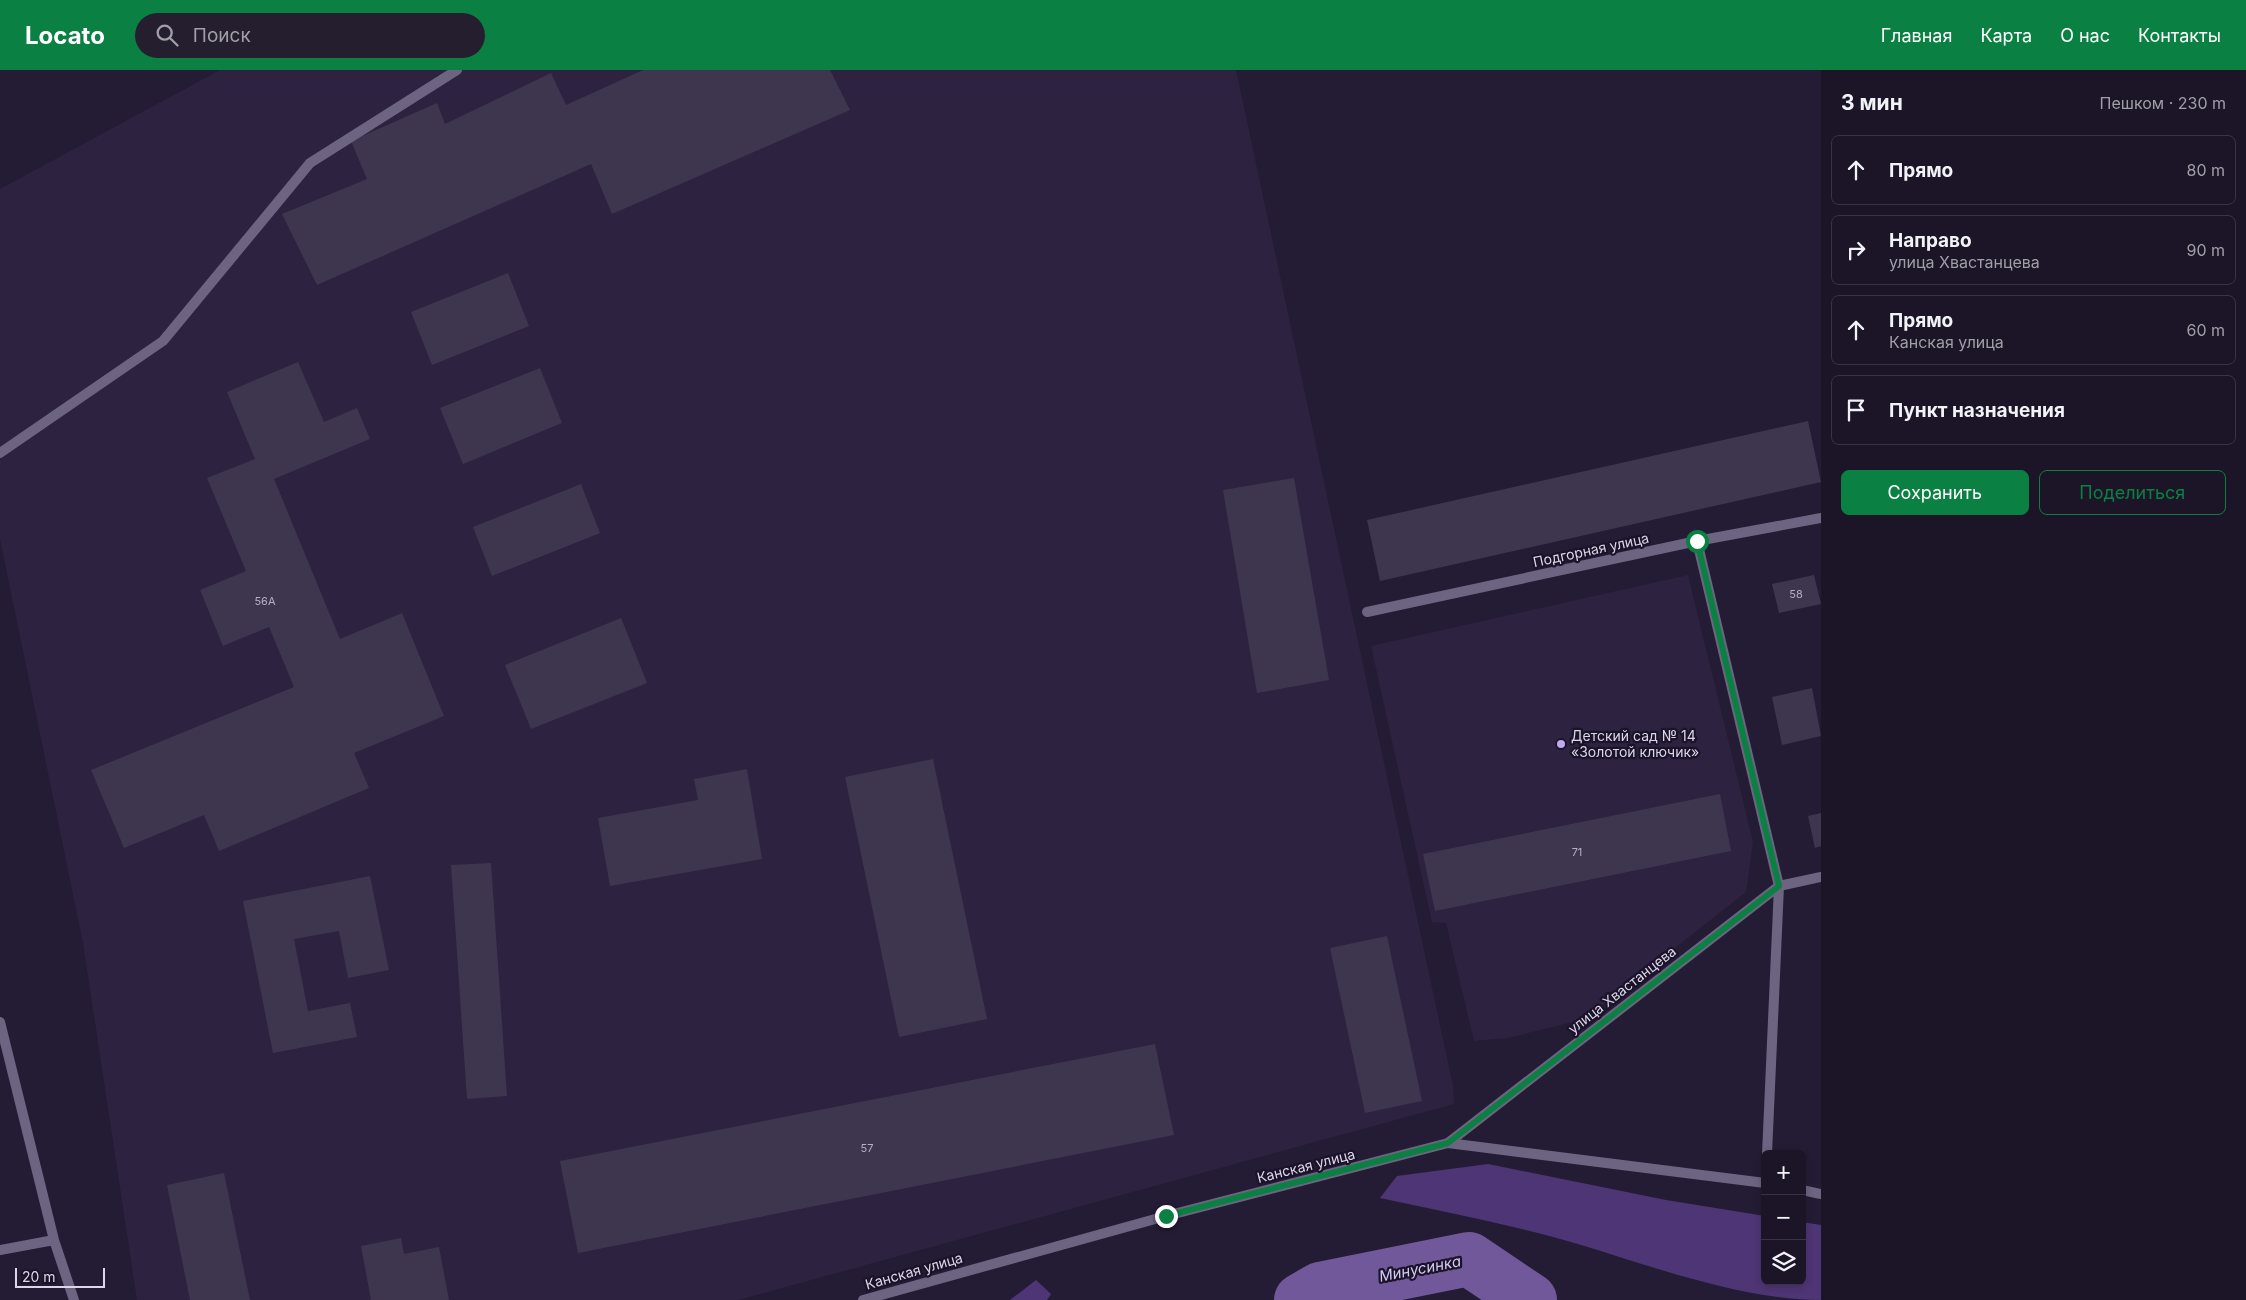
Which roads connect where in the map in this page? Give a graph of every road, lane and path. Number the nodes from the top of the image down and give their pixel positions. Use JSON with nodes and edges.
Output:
{"nodes":[{"id":1,"x":457,"y":70,"type":"edge"},
{"id":2,"x":0,"y":453,"type":"edge"},
{"id":3,"x":1821,"y":518,"type":"edge"},
{"id":4,"x":1697,"y":541,"type":"junction"},
{"id":5,"x":1367,"y":612,"type":"dead end"},
{"id":6,"x":1821,"y":877,"type":"edge"},
{"id":7,"x":1779,"y":886,"type":"junction"},
{"id":8,"x":0,"y":1022,"type":"edge"},
{"id":9,"x":1448,"y":1143,"type":"junction"},
{"id":10,"x":1767,"y":1150,"type":"edge"},
{"id":11,"x":1761,"y":1182,"type":"edge"},
{"id":12,"x":1806,"y":1191,"type":"edge"},
{"id":13,"x":1821,"y":1194,"type":"edge"},
{"id":14,"x":54,"y":1240,"type":"junction"},
{"id":15,"x":0,"y":1250,"type":"edge"},
{"id":16,"x":74,"y":1300,"type":"edge"},
{"id":17,"x":863,"y":1300,"type":"edge"}],
"edges":[{"from":1,"to":2,"type":"street"},
{"from":3,"to":4,"type":"street","name":"Подгорная улица"},
{"from":4,"to":5,"type":"street","name":"Подгорная улица"},
{"from":4,"to":7,"type":"street"},
{"from":6,"to":7,"type":"street","name":"улица Хвастанцева"},
{"from":7,"to":9,"type":"street","name":"улица Хвастанцева"},
{"from":7,"to":10,"type":"street"},
{"from":8,"to":14,"type":"street"},
{"from":9,"to":11,"type":"street","name":"Канская улица"},
{"from":9,"to":17,"type":"street","name":"Канская улица"},
{"from":12,"to":13,"type":"street"},
{"from":14,"to":15,"type":"street"},
{"from":14,"to":16,"type":"street"}]}
